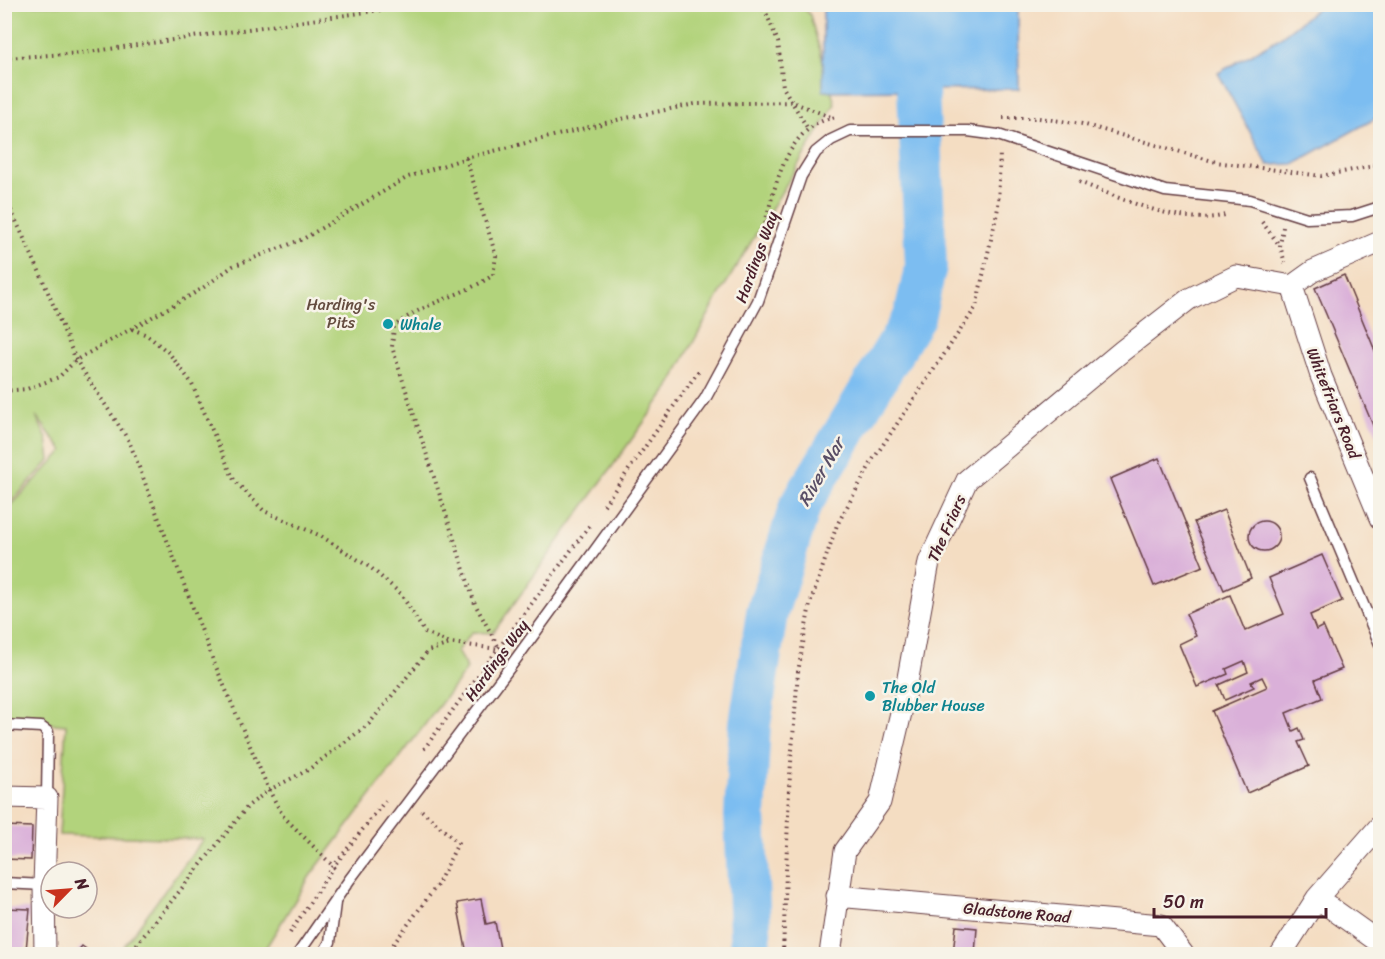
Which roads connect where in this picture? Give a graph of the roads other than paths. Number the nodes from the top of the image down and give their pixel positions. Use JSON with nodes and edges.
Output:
{"nodes":[{"id":1,"x":1380,"y":207,"type":"edge"},
{"id":2,"x":1380,"y":242,"type":"edge"},
{"id":3,"x":1294,"y":283,"type":"junction"},
{"id":4,"x":1310,"y":478,"type":"dead end"},
{"id":5,"x":1380,"y":518,"type":"edge"},
{"id":6,"x":1377,"y":627,"type":"edge"},
{"id":7,"x":1380,"y":644,"type":"edge"},
{"id":8,"x":4,"y":725,"type":"edge"},
{"id":9,"x":4,"y":797,"type":"edge"},
{"id":10,"x":47,"y":798,"type":"junction"},
{"id":11,"x":1380,"y":826,"type":"edge"},
{"id":12,"x":45,"y":860,"type":"edge"},
{"id":13,"x":4,"y":883,"type":"edge"},
{"id":14,"x":39,"y":885,"type":"edge"},
{"id":15,"x":837,"y":896,"type":"junction"},
{"id":16,"x":1317,"y":898,"type":"junction"},
{"id":17,"x":335,"y":903,"type":"junction"},
{"id":18,"x":45,"y":920,"type":"edge"},
{"id":19,"x":1380,"y":943,"type":"edge"},
{"id":20,"x":45,"y":954,"type":"edge"},
{"id":21,"x":298,"y":954,"type":"edge"},
{"id":22,"x":323,"y":954,"type":"edge"},
{"id":23,"x":830,"y":954,"type":"edge"},
{"id":24,"x":1183,"y":954,"type":"edge"},
{"id":25,"x":1281,"y":954,"type":"edge"}],
"edges":[{"from":1,"to":17,"type":"lane","name":"Hardings Way"},
{"from":2,"to":3,"type":"street"},
{"from":3,"to":5,"type":"street","name":"Whitefriars Road"},
{"from":3,"to":15,"type":"street","name":"The Friars"},
{"from":4,"to":6,"type":"lane"},
{"from":6,"to":7,"type":"lane"},
{"from":8,"to":10,"type":"lane"},
{"from":9,"to":10,"type":"street"},
{"from":10,"to":12,"type":"street"},
{"from":11,"to":16,"type":"street"},
{"from":13,"to":14,"type":"lane"},
{"from":15,"to":23,"type":"street","name":"The Friars"},
{"from":15,"to":24,"type":"street","name":"Gladstone Road"},
{"from":16,"to":19,"type":"street"},
{"from":16,"to":25,"type":"street"},
{"from":17,"to":21,"type":"lane","name":"Hardings Way"},
{"from":17,"to":22,"type":"lane","name":"Hardings Way"},
{"from":18,"to":20,"type":"street"}]}
